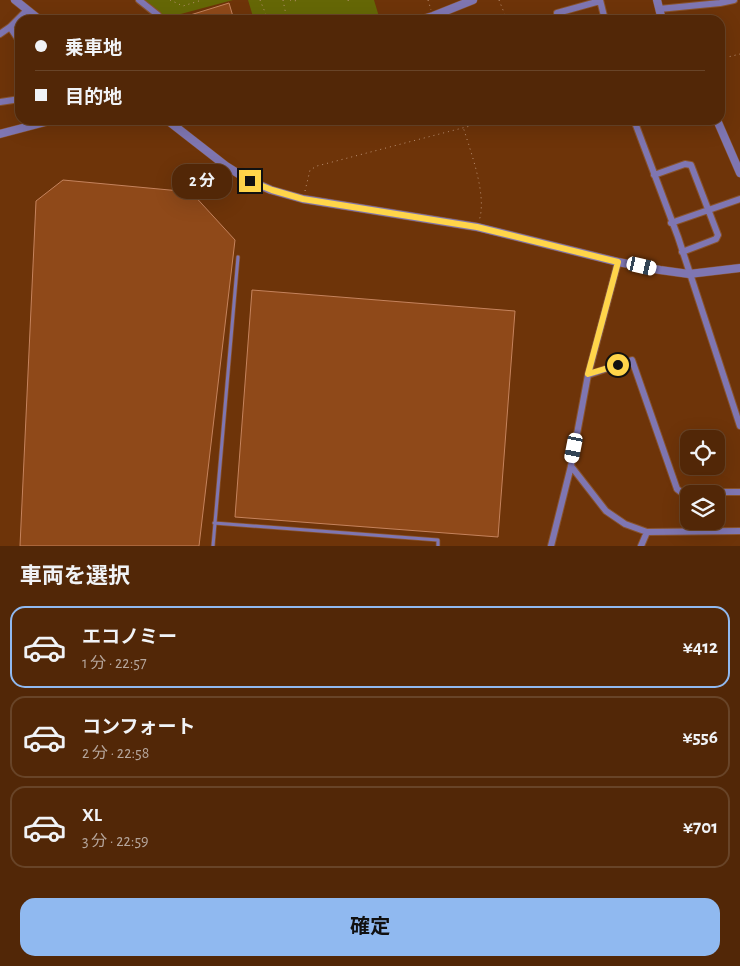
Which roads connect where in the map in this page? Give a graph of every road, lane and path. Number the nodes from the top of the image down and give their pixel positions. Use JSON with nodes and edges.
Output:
{"nodes":[{"id":1,"x":15,"y":0,"type":"edge"},
{"id":2,"x":139,"y":0,"type":"edge"},
{"id":3,"x":170,"y":0,"type":"edge"},
{"id":4,"x":202,"y":0,"type":"edge"},
{"id":5,"x":260,"y":0,"type":"edge"},
{"id":6,"x":283,"y":0,"type":"edge"},
{"id":7,"x":290,"y":0,"type":"edge"},
{"id":8,"x":299,"y":0,"type":"edge"},
{"id":9,"x":348,"y":0,"type":"edge"},
{"id":10,"x":428,"y":0,"type":"edge"},
{"id":11,"x":473,"y":0,"type":"edge"},
{"id":12,"x":499,"y":0,"type":"edge"},
{"id":13,"x":657,"y":0,"type":"edge"},
{"id":14,"x":734,"y":0,"type":"edge"},
{"id":15,"x":600,"y":1,"type":"edge"},
{"id":16,"x":348,"y":3,"type":"dead end"},
{"id":17,"x":659,"y":9,"type":"junction"},
{"id":18,"x":27,"y":10,"type":"junction"},
{"id":19,"x":22,"y":15,"type":"edge"},
{"id":20,"x":34,"y":15,"type":"edge"},
{"id":21,"x":158,"y":15,"type":"edge"},
{"id":22,"x":266,"y":15,"type":"edge"},
{"id":23,"x":286,"y":15,"type":"edge"},
{"id":24,"x":433,"y":15,"type":"edge"},
{"id":25,"x":436,"y":15,"type":"edge"},
{"id":26,"x":505,"y":15,"type":"edge"},
{"id":27,"x":561,"y":15,"type":"edge"},
{"id":28,"x":604,"y":15,"type":"edge"},
{"id":29,"x":661,"y":15,"type":"edge"},
{"id":30,"x":15,"y":22,"type":"edge"},
{"id":31,"x":10,"y":27,"type":"junction"},
{"id":32,"x":0,"y":34,"type":"edge"},
{"id":33,"x":15,"y":34,"type":"edge"},
{"id":34,"x":740,"y":54,"type":"edge"},
{"id":35,"x":725,"y":58,"type":"edge"},
{"id":36,"x":15,"y":100,"type":"edge"},
{"id":37,"x":0,"y":102,"type":"edge"},
{"id":38,"x":34,"y":125,"type":"edge"},
{"id":39,"x":173,"y":125,"type":"edge"},
{"id":40,"x":463,"y":125,"type":"edge"},
{"id":41,"x":475,"y":125,"type":"edge"},
{"id":42,"x":636,"y":125,"type":"edge"},
{"id":43,"x":720,"y":125,"type":"edge"},
{"id":44,"x":464,"y":128,"type":"junction"},
{"id":45,"x":0,"y":134,"type":"edge"},
{"id":46,"x":740,"y":173,"type":"edge"},
{"id":47,"x":654,"y":175,"type":"junction"},
{"id":48,"x":303,"y":199,"type":"junction"},
{"id":49,"x":740,"y":199,"type":"edge"},
{"id":50,"x":708,"y":210,"type":"junction"},
{"id":51,"x":671,"y":223,"type":"junction"},
{"id":52,"x":477,"y":227,"type":"junction"},
{"id":53,"x":682,"y":252,"type":"junction"},
{"id":54,"x":238,"y":257,"type":"dead end"},
{"id":55,"x":618,"y":262,"type":"junction"},
{"id":56,"x":740,"y":268,"type":"edge"},
{"id":57,"x":689,"y":274,"type":"junction"},
{"id":58,"x":588,"y":374,"type":"junction"},
{"id":59,"x":740,"y":426,"type":"edge"},
{"id":60,"x":571,"y":466,"type":"junction"},
{"id":61,"x":740,"y":492,"type":"edge"},
{"id":62,"x":214,"y":523,"type":"junction"},
{"id":63,"x":740,"y":531,"type":"edge"},
{"id":64,"x":647,"y":532,"type":"junction"},
{"id":65,"x":213,"y":546,"type":"edge"},
{"id":66,"x":438,"y":546,"type":"edge"},
{"id":67,"x":551,"y":546,"type":"edge"},
{"id":68,"x":641,"y":546,"type":"edge"}],
"edges":[{"from":1,"to":18,"type":"street"},
{"from":2,"to":21,"type":"street"},
{"from":3,"to":4,"type":"path"},
{"from":5,"to":22,"type":"path"},
{"from":6,"to":23,"type":"path"},
{"from":7,"to":8,"type":"path"},
{"from":9,"to":16,"type":"path"},
{"from":10,"to":24,"type":"path"},
{"from":11,"to":25,"type":"street"},
{"from":12,"to":26,"type":"path"},
{"from":13,"to":17,"type":"street"},
{"from":14,"to":17,"type":"street"},
{"from":15,"to":27,"type":"street"},
{"from":15,"to":28,"type":"street"},
{"from":17,"to":29,"type":"street"},
{"from":18,"to":19,"type":"street"},
{"from":18,"to":20,"type":"street"},
{"from":30,"to":31,"type":"street"},
{"from":31,"to":32,"type":"street"},
{"from":31,"to":33,"type":"street"},
{"from":34,"to":35,"type":"path"},
{"from":36,"to":37,"type":"street"},
{"from":38,"to":45,"type":"street"},
{"from":39,"to":48,"type":"street"},
{"from":40,"to":44,"type":"path"},
{"from":41,"to":44,"type":"path"},
{"from":42,"to":47,"type":"street"},
{"from":43,"to":46,"type":"street"},
{"from":44,"to":48,"type":"path"},
{"from":44,"to":52,"type":"path"},
{"from":47,"to":50,"type":"street"},
{"from":47,"to":51,"type":"street"},
{"from":48,"to":52,"type":"street"},
{"from":49,"to":50,"type":"street"},
{"from":50,"to":51,"type":"street"},
{"from":50,"to":53,"type":"street"},
{"from":51,"to":53,"type":"street"},
{"from":52,"to":55,"type":"street"},
{"from":53,"to":57,"type":"street"},
{"from":54,"to":62,"type":"lane"},
{"from":55,"to":57,"type":"street"},
{"from":55,"to":58,"type":"street"},
{"from":56,"to":57,"type":"street"},
{"from":57,"to":59,"type":"street"},
{"from":58,"to":60,"type":"street"},
{"from":58,"to":61,"type":"street"},
{"from":60,"to":64,"type":"street"},
{"from":60,"to":67,"type":"street"},
{"from":62,"to":65,"type":"lane"},
{"from":62,"to":66,"type":"lane"},
{"from":63,"to":64,"type":"street"},
{"from":64,"to":68,"type":"street"}]}
